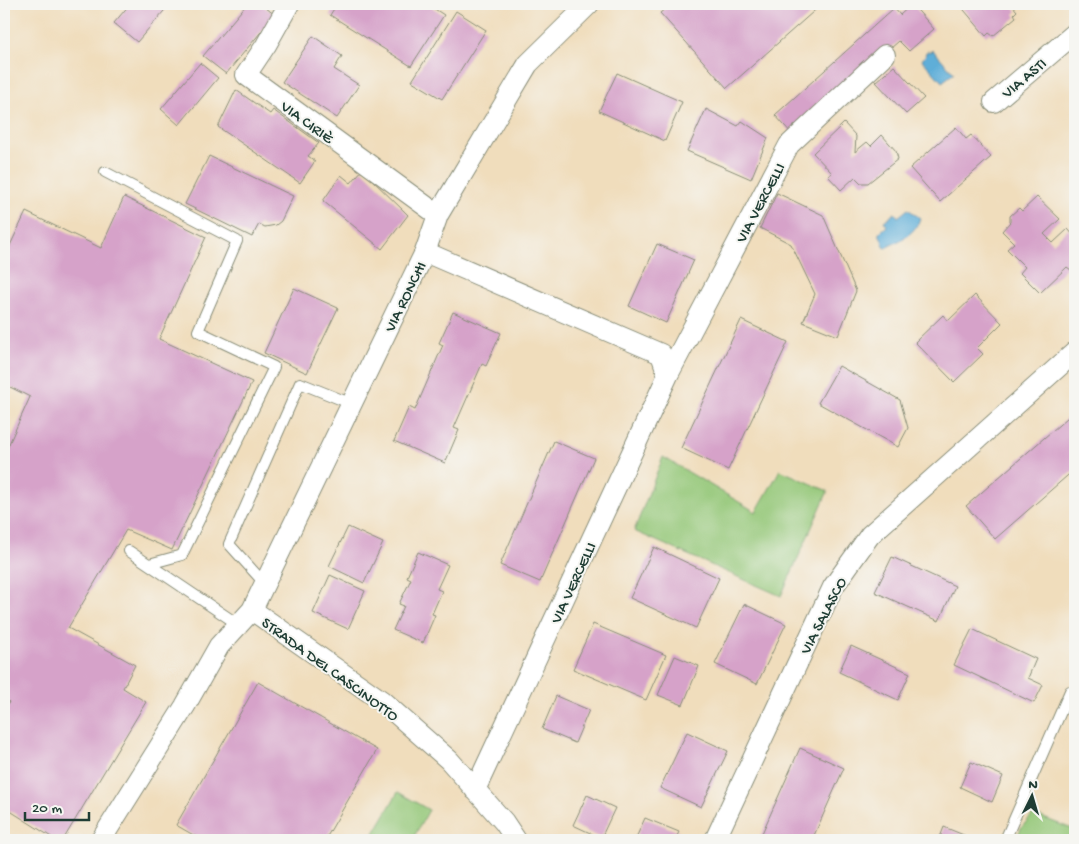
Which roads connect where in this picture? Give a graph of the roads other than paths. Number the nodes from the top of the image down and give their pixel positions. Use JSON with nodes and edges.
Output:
{"nodes":[{"id":1,"x":289,"y":4,"type":"edge"},
{"id":2,"x":589,"y":4,"type":"edge"},
{"id":3,"x":1075,"y":33,"type":"edge"},
{"id":4,"x":885,"y":55,"type":"dead end"},
{"id":5,"x":994,"y":102,"type":"dead end"},
{"id":6,"x":105,"y":172,"type":"dead end"},
{"id":7,"x":438,"y":215,"type":"junction"},
{"id":8,"x":425,"y":252,"type":"junction"},
{"id":9,"x":1075,"y":352,"type":"edge"},
{"id":10,"x":668,"y":375,"type":"junction"},
{"id":11,"x":352,"y":404,"type":"junction"},
{"id":12,"x":129,"y":551,"type":"dead end"},
{"id":13,"x":149,"y":564,"type":"junction"},
{"id":14,"x":265,"y":584,"type":"junction"},
{"id":15,"x":252,"y":610,"type":"junction"},
{"id":16,"x":238,"y":625,"type":"junction"},
{"id":17,"x":1070,"y":691,"type":"dead end"},
{"id":18,"x":475,"y":790,"type":"junction"},
{"id":19,"x":101,"y":840,"type":"edge"},
{"id":20,"x":516,"y":840,"type":"edge"},
{"id":21,"x":715,"y":840,"type":"edge"},
{"id":22,"x":1005,"y":840,"type":"edge"}],
"edges":[{"from":1,"to":7,"type":"street","name":"VIA CIRIÈ"},
{"from":2,"to":7,"type":"street","name":"VIA RONCHI"},
{"from":3,"to":5,"type":"street","name":"VIA ASTI"},
{"from":4,"to":10,"type":"street","name":"VIA VERCELLI"},
{"from":6,"to":13,"type":"lane"},
{"from":7,"to":8,"type":"street","name":"VIA RONCHI"},
{"from":8,"to":10,"type":"street"},
{"from":8,"to":11,"type":"street","name":"VIA RONCHI"},
{"from":9,"to":21,"type":"street","name":"VIA SALASCO"},
{"from":10,"to":18,"type":"street","name":"VIA VERCELLI"},
{"from":11,"to":14,"type":"street","name":"VIA RONCHI"},
{"from":11,"to":14,"type":"lane"},
{"from":12,"to":13,"type":"lane"},
{"from":13,"to":16,"type":"lane"},
{"from":14,"to":15,"type":"street","name":"VIA RONCHI"},
{"from":15,"to":16,"type":"street","name":"STRADA DEL CASCINOTTO"},
{"from":15,"to":18,"type":"street","name":"STRADA DEL CASCINOTTO"},
{"from":16,"to":19,"type":"street","name":"STRADA DEL CASCINOTTO"},
{"from":17,"to":22,"type":"lane"},
{"from":18,"to":20,"type":"street","name":"STRADA DEL CASCINOTTO"}]}
